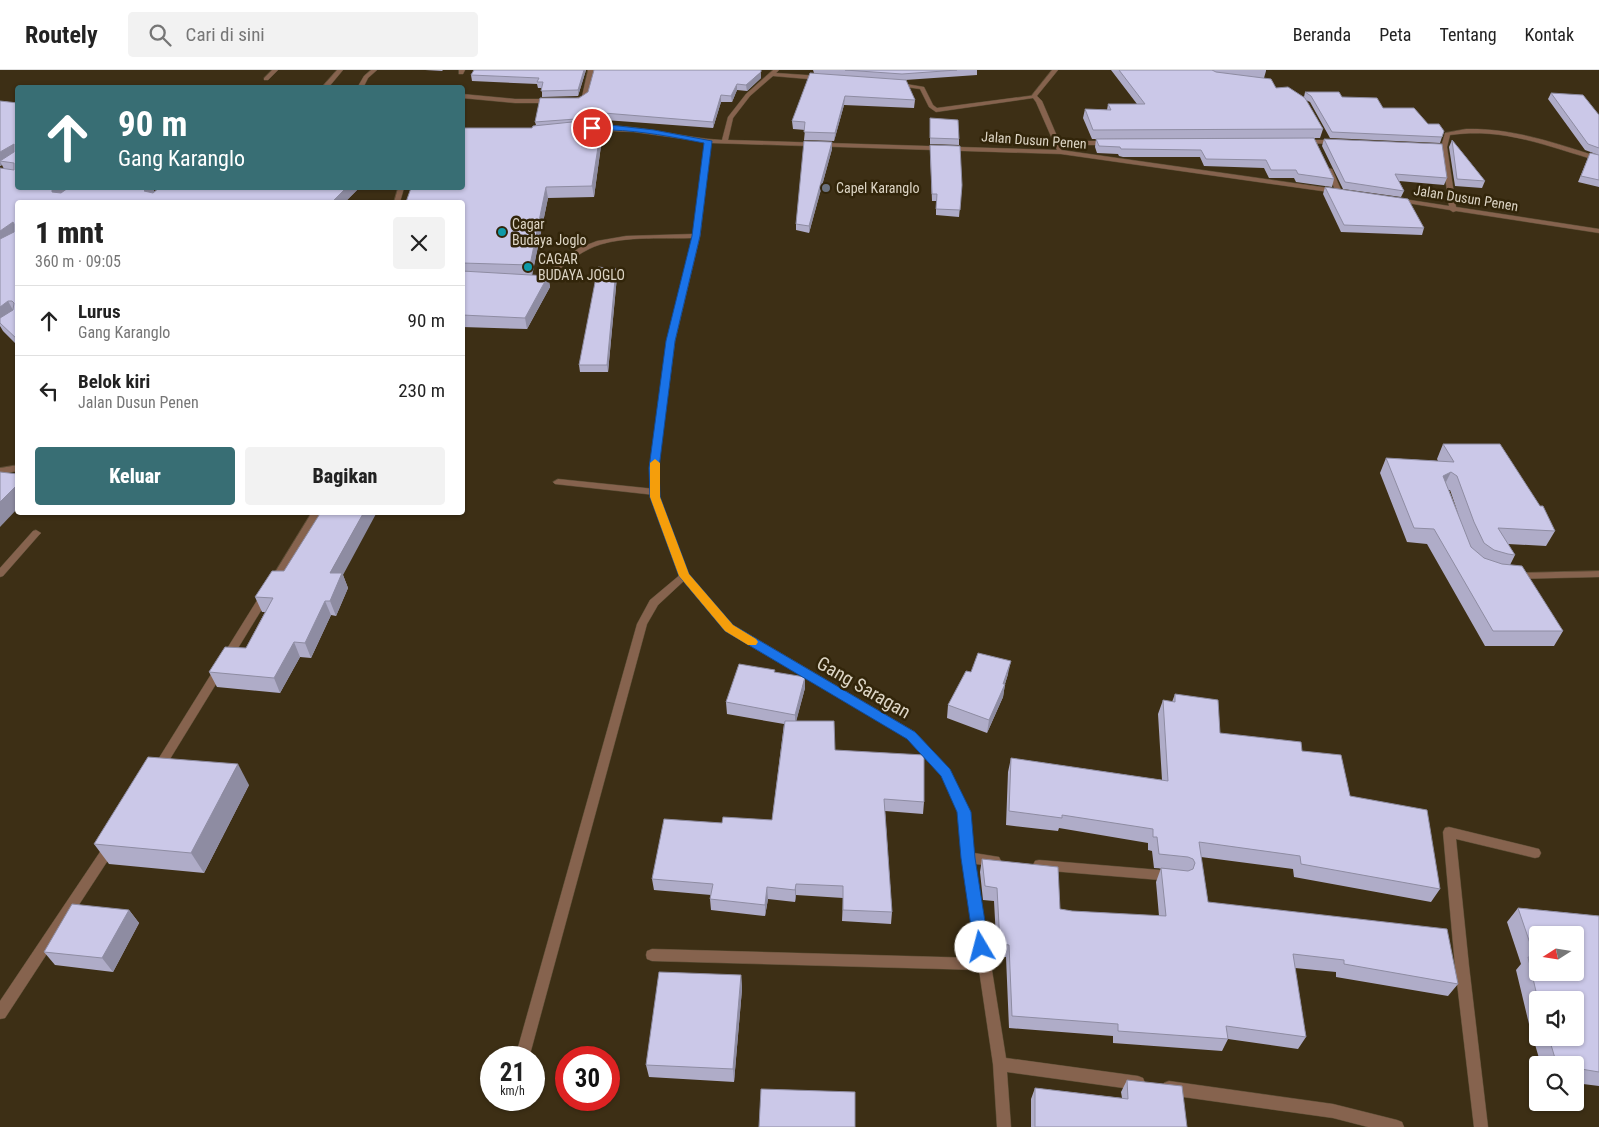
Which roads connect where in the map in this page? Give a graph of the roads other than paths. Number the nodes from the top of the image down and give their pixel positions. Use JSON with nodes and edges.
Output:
{"nodes":[{"id":1,"x":275,"y":70,"type":"edge"},
{"id":2,"x":340,"y":70,"type":"edge"},
{"id":3,"x":374,"y":70,"type":"edge"},
{"id":4,"x":591,"y":70,"type":"edge"},
{"id":5,"x":1055,"y":70,"type":"edge"},
{"id":6,"x":775,"y":72,"type":"edge"},
{"id":7,"x":266,"y":79,"type":"dead end"},
{"id":8,"x":829,"y":79,"type":"edge"},
{"id":9,"x":886,"y":83,"type":"edge"},
{"id":10,"x":327,"y":85,"type":"edge"},
{"id":11,"x":362,"y":85,"type":"edge"},
{"id":12,"x":465,"y":96,"type":"edge"},
{"id":13,"x":1036,"y":98,"type":"junction"},
{"id":14,"x":558,"y":100,"type":"edge"},
{"id":15,"x":568,"y":100,"type":"edge"},
{"id":16,"x":582,"y":128,"type":"edge"},
{"id":17,"x":1322,"y":134,"type":"edge"},
{"id":18,"x":708,"y":141,"type":"junction"},
{"id":19,"x":725,"y":141,"type":"junction"},
{"id":20,"x":1296,"y":142,"type":"edge"},
{"id":21,"x":1315,"y":142,"type":"junction"},
{"id":22,"x":1327,"y":142,"type":"junction"},
{"id":23,"x":1344,"y":142,"type":"edge"},
{"id":24,"x":1057,"y":143,"type":"junction"},
{"id":25,"x":1117,"y":143,"type":"edge"},
{"id":26,"x":1435,"y":146,"type":"edge"},
{"id":27,"x":1444,"y":147,"type":"junction"},
{"id":28,"x":1318,"y":149,"type":"edge"},
{"id":29,"x":1061,"y":152,"type":"junction"},
{"id":30,"x":1599,"y":158,"type":"edge"},
{"id":31,"x":1326,"y":164,"type":"edge"},
{"id":32,"x":1338,"y":192,"type":"junction"},
{"id":33,"x":1348,"y":193,"type":"edge"},
{"id":34,"x":1385,"y":198,"type":"edge"},
{"id":35,"x":1453,"y":210,"type":"junction"},
{"id":36,"x":1599,"y":231,"type":"edge"},
{"id":37,"x":696,"y":236,"type":"junction"},
{"id":38,"x":524,"y":281,"type":"edge"},
{"id":39,"x":15,"y":468,"type":"edge"},
{"id":40,"x":0,"y":471,"type":"edge"},
{"id":41,"x":558,"y":482,"type":"dead end"},
{"id":42,"x":655,"y":492,"type":"junction"},
{"id":43,"x":315,"y":515,"type":"edge"},
{"id":44,"x":36,"y":533,"type":"dead end"},
{"id":45,"x":0,"y":574,"type":"edge"},
{"id":46,"x":1504,"y":574,"type":"edge"},
{"id":47,"x":1599,"y":574,"type":"edge"},
{"id":48,"x":684,"y":576,"type":"junction"},
{"id":49,"x":152,"y":780,"type":"edge"},
{"id":50,"x":115,"y":839,"type":"edge"},
{"id":51,"x":1535,"y":853,"type":"dead end"},
{"id":52,"x":968,"y":858,"type":"junction"},
{"id":53,"x":1006,"y":862,"type":"edge"},
{"id":54,"x":1025,"y":864,"type":"edge"},
{"id":55,"x":1182,"y":877,"type":"edge"},
{"id":56,"x":652,"y":955,"type":"dead end"},
{"id":57,"x":984,"y":964,"type":"junction"},
{"id":58,"x":0,"y":1013,"type":"edge"},
{"id":59,"x":525,"y":1046,"type":"edge"},
{"id":60,"x":1000,"y":1064,"type":"junction"},
{"id":61,"x":1004,"y":1127,"type":"edge"},
{"id":62,"x":1397,"y":1127,"type":"edge"},
{"id":63,"x":1481,"y":1127,"type":"edge"}],
"edges":[{"from":1,"to":7,"type":"street"},
{"from":2,"to":10,"type":"street"},
{"from":3,"to":11,"type":"street"},
{"from":4,"to":15,"type":"street"},
{"from":5,"to":13,"type":"street"},
{"from":6,"to":8,"type":"street"},
{"from":6,"to":19,"type":"street"},
{"from":9,"to":13,"type":"street"},
{"from":12,"to":14,"type":"street"},
{"from":13,"to":24,"type":"street"},
{"from":16,"to":18,"type":"street","name":"Jalan Dusun Penen"},
{"from":17,"to":22,"type":"street"},
{"from":18,"to":19,"type":"street","name":"Jalan Dusun Penen"},
{"from":18,"to":37,"type":"street"},
{"from":19,"to":29,"type":"street","name":"Jalan Dusun Penen"},
{"from":20,"to":21,"type":"street"},
{"from":21,"to":22,"type":"street"},
{"from":21,"to":28,"type":"street"},
{"from":22,"to":23,"type":"street"},
{"from":24,"to":25,"type":"street"},
{"from":24,"to":29,"type":"street"},
{"from":26,"to":27,"type":"street"},
{"from":27,"to":30,"type":"street"},
{"from":27,"to":35,"type":"street"},
{"from":29,"to":32,"type":"street","name":"Jalan Dusun Penen"},
{"from":31,"to":32,"type":"street"},
{"from":32,"to":33,"type":"street","name":"Jalan Dusun Penen"},
{"from":34,"to":35,"type":"street","name":"Jalan Dusun Penen"},
{"from":35,"to":36,"type":"street","name":"Jalan Dusun Penen"},
{"from":37,"to":38,"type":"street"},
{"from":37,"to":42,"type":"street"},
{"from":39,"to":40,"type":"street"},
{"from":41,"to":42,"type":"street"},
{"from":42,"to":48,"type":"street"},
{"from":43,"to":49,"type":"street"},
{"from":44,"to":45,"type":"street"},
{"from":46,"to":47,"type":"street"},
{"from":48,"to":52,"type":"street","name":"Gang Saragan"},
{"from":48,"to":59,"type":"street"},
{"from":50,"to":58,"type":"street"},
{"from":51,"to":63,"type":"street"},
{"from":52,"to":53,"type":"street"},
{"from":52,"to":57,"type":"street","name":"Gang Saragan"},
{"from":54,"to":55,"type":"street"},
{"from":56,"to":57,"type":"street"},
{"from":57,"to":60,"type":"street","name":"Gang Saragan"},
{"from":60,"to":61,"type":"street","name":"Gang Saragan"},
{"from":60,"to":62,"type":"street"}]}
